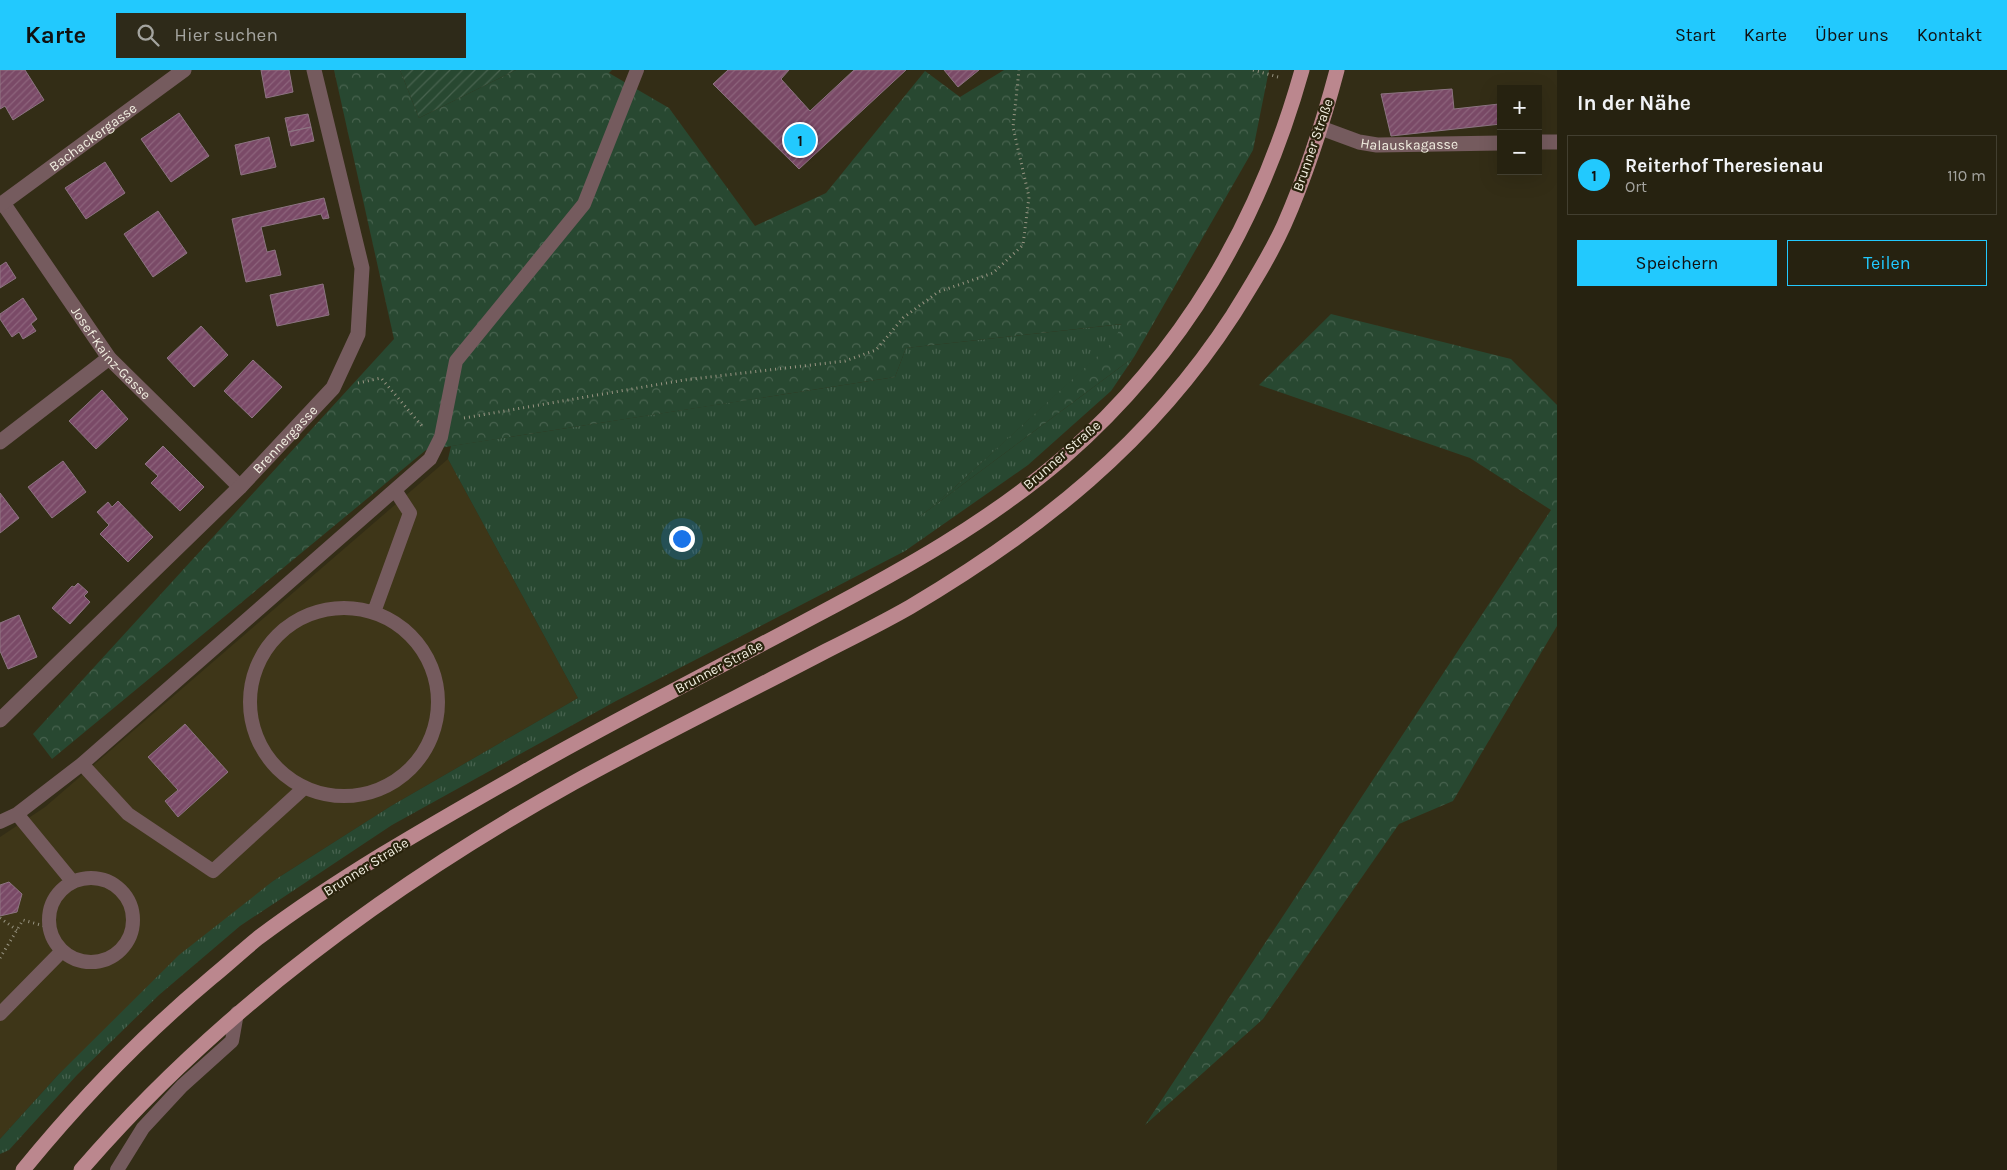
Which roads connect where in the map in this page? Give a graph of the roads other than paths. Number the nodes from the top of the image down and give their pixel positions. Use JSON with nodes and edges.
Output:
{"nodes":[{"id":1,"x":184,"y":70,"type":"edge"},
{"id":2,"x":314,"y":70,"type":"edge"},
{"id":3,"x":637,"y":70,"type":"edge"},
{"id":4,"x":1337,"y":70,"type":"edge"},
{"id":5,"x":1300,"y":77,"type":"edge"},
{"id":6,"x":1321,"y":128,"type":"junction"},
{"id":7,"x":1542,"y":142,"type":"edge"},
{"id":8,"x":1557,"y":142,"type":"edge"},
{"id":9,"x":1497,"y":143,"type":"edge"},
{"id":10,"x":2,"y":204,"type":"edge"},
{"id":11,"x":109,"y":358,"type":"junction"},
{"id":12,"x":0,"y":442,"type":"edge"},
{"id":13,"x":240,"y":486,"type":"junction"},
{"id":14,"x":395,"y":490,"type":"junction"},
{"id":15,"x":374,"y":612,"type":"junction"},
{"id":16,"x":0,"y":720,"type":"edge"},
{"id":17,"x":82,"y":764,"type":"junction"},
{"id":18,"x":304,"y":788,"type":"junction"},
{"id":19,"x":17,"y":814,"type":"junction"},
{"id":20,"x":0,"y":822,"type":"edge"},
{"id":21,"x":72,"y":881,"type":"junction"},
{"id":22,"x":61,"y":952,"type":"junction"},
{"id":23,"x":237,"y":1012,"type":"junction"},
{"id":24,"x":0,"y":1014,"type":"edge"},
{"id":25,"x":22,"y":1170,"type":"edge"},
{"id":26,"x":81,"y":1170,"type":"edge"},
{"id":27,"x":117,"y":1170,"type":"edge"}],
"edges":[{"from":1,"to":10,"type":"street","name":"Bachackergasse"},
{"from":2,"to":13,"type":"street","name":"Brennergasse"},
{"from":3,"to":14,"type":"lane"},
{"from":4,"to":6,"type":"main road","name":"Brunner Straße"},
{"from":5,"to":25,"type":"main road","name":"Brunner Straße"},
{"from":6,"to":9,"type":"street","name":"Halauskagasse"},
{"from":6,"to":23,"type":"main road","name":"Brunner Straße"},
{"from":7,"to":8,"type":"street"},
{"from":10,"to":11,"type":"street","name":"Josef-Kainz-Gasse"},
{"from":11,"to":12,"type":"street"},
{"from":11,"to":13,"type":"street","name":"Josef-Kainz-Gasse"},
{"from":13,"to":16,"type":"street","name":"Brennergasse"},
{"from":14,"to":15,"type":"lane"},
{"from":14,"to":17,"type":"lane"},
{"from":15,"to":18,"type":"lane"},
{"from":15,"to":18,"type":"lane"},
{"from":17,"to":18,"type":"lane"},
{"from":17,"to":19,"type":"lane"},
{"from":19,"to":20,"type":"lane"},
{"from":19,"to":21,"type":"lane"},
{"from":21,"to":22,"type":"lane"},
{"from":21,"to":22,"type":"lane"},
{"from":22,"to":24,"type":"lane"},
{"from":23,"to":26,"type":"main road","name":"Brunner Straße"},
{"from":23,"to":27,"type":"lane"}]}
